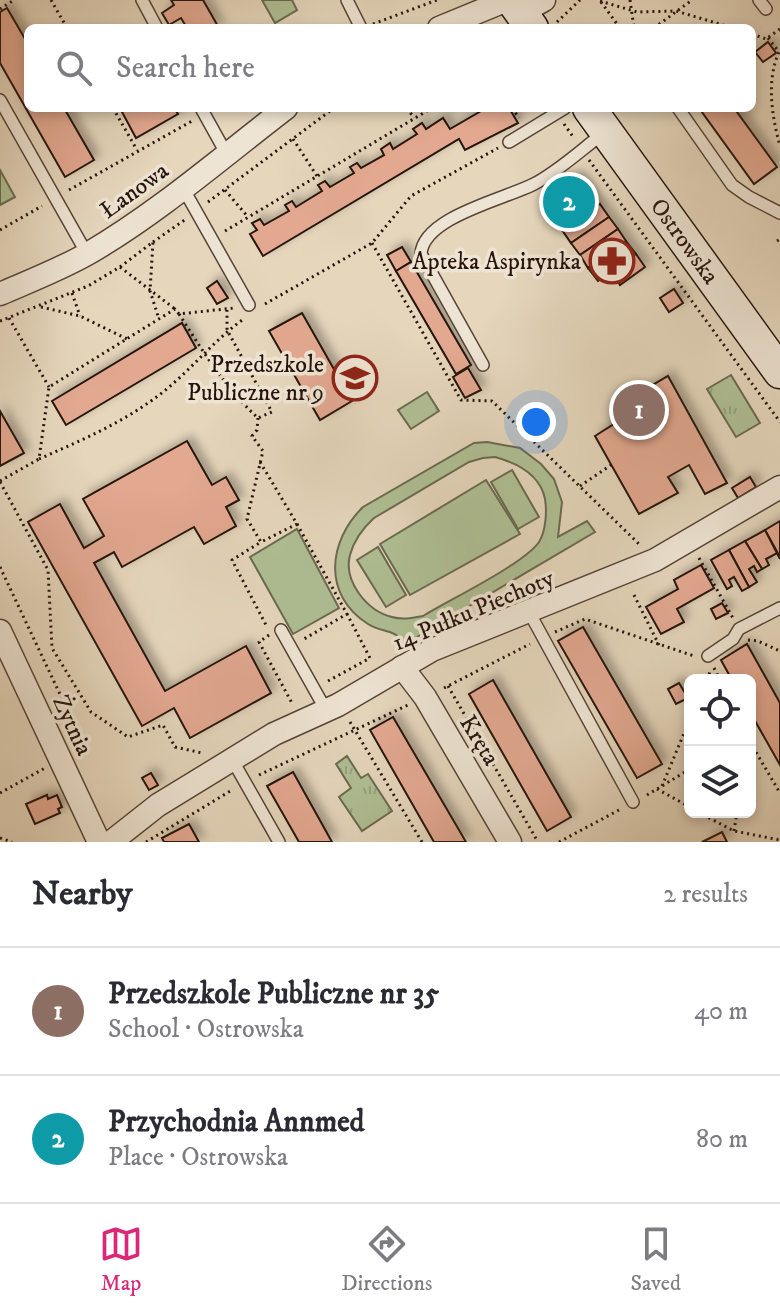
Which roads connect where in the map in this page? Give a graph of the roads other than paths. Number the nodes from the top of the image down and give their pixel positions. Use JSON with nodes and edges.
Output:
{"nodes":[{"id":1,"x":142,"y":0,"type":"edge"},
{"id":2,"x":347,"y":0,"type":"edge"},
{"id":3,"x":528,"y":11,"type":"edge"},
{"id":4,"x":155,"y":24,"type":"edge"},
{"id":5,"x":361,"y":24,"type":"edge"},
{"id":6,"x":460,"y":24,"type":"edge"},
{"id":7,"x":0,"y":100,"type":"edge"},
{"id":8,"x":204,"y":112,"type":"edge"},
{"id":9,"x":281,"y":112,"type":"edge"},
{"id":10,"x":559,"y":112,"type":"edge"},
{"id":11,"x":681,"y":112,"type":"edge"},
{"id":12,"x":592,"y":129,"type":"edge"},
{"id":13,"x":509,"y":142,"type":"dead end"},
{"id":14,"x":226,"y":153,"type":"junction"},
{"id":15,"x":182,"y":187,"type":"junction"},
{"id":16,"x":780,"y":213,"type":"edge"},
{"id":17,"x":87,"y":254,"type":"junction"},
{"id":18,"x":1,"y":293,"type":"edge"},
{"id":19,"x":250,"y":309,"type":"road end"},
{"id":20,"x":483,"y":365,"type":"dead end"},
{"id":21,"x":780,"y":372,"type":"edge"},
{"id":22,"x":780,"y":487,"type":"edge"},
{"id":23,"x":780,"y":608,"type":"edge"},
{"id":24,"x":529,"y":612,"type":"junction"},
{"id":25,"x":281,"y":630,"type":"dead end"},
{"id":26,"x":0,"y":631,"type":"edge"},
{"id":27,"x":711,"y":661,"type":"road end"},
{"id":28,"x":402,"y":667,"type":"junction"},
{"id":29,"x":322,"y":712,"type":"junction"},
{"id":30,"x":233,"y":761,"type":"junction"},
{"id":31,"x":633,"y":802,"type":"dead end"},
{"id":32,"x":99,"y":842,"type":"edge"},
{"id":33,"x":111,"y":842,"type":"edge"},
{"id":34,"x":279,"y":842,"type":"edge"},
{"id":35,"x":510,"y":842,"type":"edge"}],
"edges":[{"from":1,"to":4,"type":"lane"},
{"from":2,"to":5,"type":"lane"},
{"from":3,"to":6,"type":"street"},
{"from":7,"to":17,"type":"lane"},
{"from":8,"to":14,"type":"lane"},
{"from":9,"to":14,"type":"street","name":"Łanowa"},
{"from":10,"to":13,"type":"lane"},
{"from":11,"to":16,"type":"lane"},
{"from":12,"to":20,"type":"lane"},
{"from":12,"to":21,"type":"street","name":"Ostrowska"},
{"from":14,"to":15,"type":"street","name":"Łanowa"},
{"from":15,"to":17,"type":"street","name":"Łanowa"},
{"from":15,"to":19,"type":"lane"},
{"from":17,"to":18,"type":"street","name":"Łanowa"},
{"from":22,"to":24,"type":"street","name":"14 Pułku Piechoty"},
{"from":23,"to":27,"type":"lane"},
{"from":24,"to":28,"type":"street","name":"14 Pułku Piechoty"},
{"from":24,"to":31,"type":"lane"},
{"from":25,"to":29,"type":"lane"},
{"from":26,"to":32,"type":"street","name":"Żytnia"},
{"from":28,"to":29,"type":"street","name":"14 Pułku Piechoty"},
{"from":28,"to":35,"type":"street","name":"Kręta"},
{"from":29,"to":30,"type":"street","name":"14 Pułku Piechoty"},
{"from":30,"to":33,"type":"street","name":"14 Pułku Piechoty"},
{"from":30,"to":34,"type":"lane"}]}
